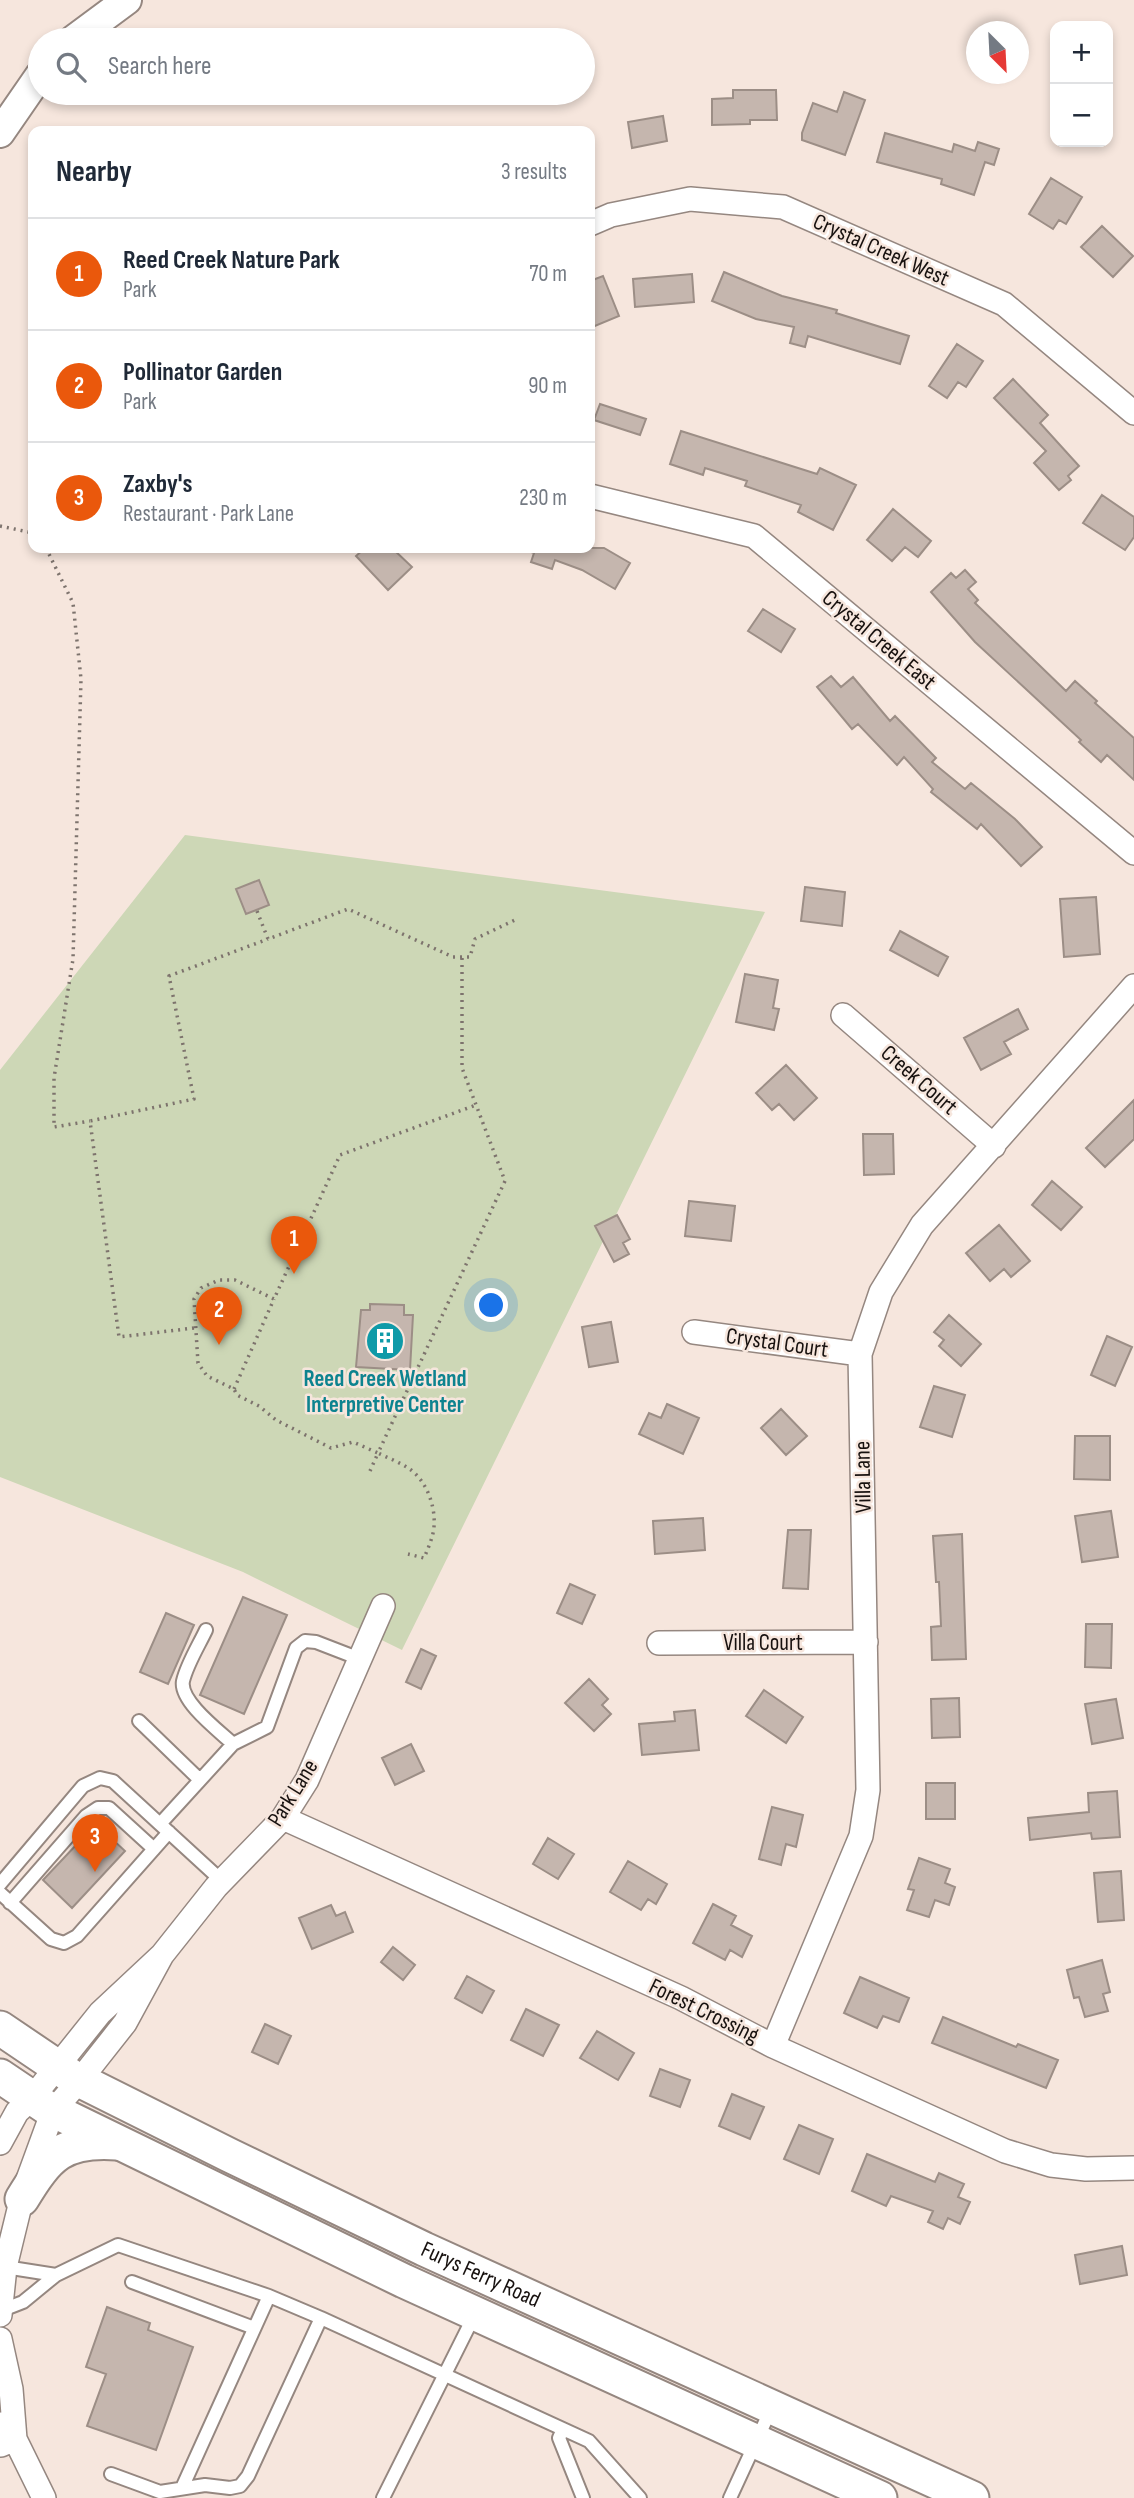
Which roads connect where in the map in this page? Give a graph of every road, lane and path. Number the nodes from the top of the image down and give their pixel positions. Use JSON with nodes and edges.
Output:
{"nodes":[{"id":1,"x":127,"y":0,"type":"edge"},
{"id":2,"x":89,"y":28,"type":"edge"},
{"id":3,"x":28,"y":93,"type":"edge"},
{"id":4,"x":0,"y":134,"type":"edge"},
{"id":5,"x":595,"y":222,"type":"edge"},
{"id":6,"x":1134,"y":413,"type":"edge"},
{"id":7,"x":595,"y":497,"type":"edge"},
{"id":8,"x":0,"y":526,"type":"edge"},
{"id":9,"x":28,"y":532,"type":"edge"},
{"id":10,"x":48,"y":553,"type":"edge"},
{"id":11,"x":1134,"y":853,"type":"edge"},
{"id":12,"x":257,"y":911,"type":"dead end"},
{"id":13,"x":516,"y":920,"type":"dead end"},
{"id":14,"x":268,"y":939,"type":"junction"},
{"id":15,"x":462,"y":958,"type":"junction"},
{"id":16,"x":1134,"y":986,"type":"edge"},
{"id":17,"x":843,"y":1015,"type":"dead end"},
{"id":18,"x":476,"y":1105,"type":"junction"},
{"id":19,"x":90,"y":1121,"type":"junction"},
{"id":20,"x":994,"y":1146,"type":"junction"},
{"id":21,"x":274,"y":1299,"type":"junction"},
{"id":22,"x":194,"y":1328,"type":"junction"},
{"id":23,"x":694,"y":1332,"type":"dead end"},
{"id":24,"x":860,"y":1354,"type":"junction"},
{"id":25,"x":234,"y":1389,"type":"junction"},
{"id":26,"x":378,"y":1453,"type":"junction"},
{"id":27,"x":370,"y":1471,"type":"dead end"},
{"id":28,"x":408,"y":1554,"type":"dead end"},
{"id":29,"x":383,"y":1606,"type":"dead end"},
{"id":30,"x":206,"y":1630,"type":"dead end"},
{"id":31,"x":866,"y":1642,"type":"junction"},
{"id":32,"x":659,"y":1643,"type":"dead end"},
{"id":33,"x":360,"y":1659,"type":"junction"},
{"id":34,"x":139,"y":1721,"type":"dead end"},
{"id":35,"x":233,"y":1744,"type":"junction"},
{"id":36,"x":200,"y":1780,"type":"junction"},
{"id":37,"x":283,"y":1818,"type":"junction"},
{"id":38,"x":164,"y":1828,"type":"junction"},
{"id":39,"x":154,"y":1849,"type":"junction"},
{"id":40,"x":222,"y":1881,"type":"junction"},
{"id":41,"x":0,"y":1884,"type":"edge"},
{"id":42,"x":5,"y":1898,"type":"edge"},
{"id":43,"x":0,"y":2028,"type":"edge"},
{"id":44,"x":774,"y":2046,"type":"junction"},
{"id":45,"x":68,"y":2073,"type":"junction"},
{"id":46,"x":0,"y":2076,"type":"edge"},
{"id":47,"x":42,"y":2104,"type":"junction"},
{"id":48,"x":0,"y":2143,"type":"edge"},
{"id":49,"x":119,"y":2143,"type":"junction"},
{"id":50,"x":1134,"y":2168,"type":"edge"},
{"id":51,"x":22,"y":2199,"type":"junction"},
{"id":52,"x":5,"y":2267,"type":"junction"},
{"id":53,"x":56,"y":2275,"type":"junction"},
{"id":54,"x":132,"y":2281,"type":"dead end"},
{"id":55,"x":269,"y":2296,"type":"junction"},
{"id":56,"x":0,"y":2312,"type":"edge"},
{"id":57,"x":475,"y":2314,"type":"junction"},
{"id":58,"x":321,"y":2318,"type":"junction"},
{"id":59,"x":254,"y":2328,"type":"junction"},
{"id":60,"x":0,"y":2339,"type":"edge"},
{"id":61,"x":445,"y":2375,"type":"junction"},
{"id":62,"x":772,"y":2406,"type":"junction"},
{"id":63,"x":563,"y":2428,"type":"junction"},
{"id":64,"x":5,"y":2436,"type":"edge"},
{"id":65,"x":756,"y":2441,"type":"junction"},
{"id":66,"x":111,"y":2474,"type":"dead end"},
{"id":67,"x":240,"y":2486,"type":"junction"},
{"id":68,"x":182,"y":2488,"type":"junction"},
{"id":69,"x":44,"y":2498,"type":"edge"},
{"id":70,"x":249,"y":2498,"type":"edge"},
{"id":71,"x":383,"y":2498,"type":"edge"},
{"id":72,"x":583,"y":2498,"type":"edge"},
{"id":73,"x":640,"y":2498,"type":"edge"},
{"id":74,"x":730,"y":2498,"type":"edge"},
{"id":75,"x":880,"y":2498,"type":"edge"},
{"id":76,"x":972,"y":2498,"type":"edge"}],
"edges":[{"from":1,"to":2,"type":"street"},
{"from":3,"to":4,"type":"street"},
{"from":5,"to":6,"type":"street","name":"Crystal Creek West"},
{"from":7,"to":11,"type":"street","name":"Crystal Creek East"},
{"from":8,"to":9,"type":"path"},
{"from":10,"to":19,"type":"path"},
{"from":12,"to":14,"type":"path"},
{"from":13,"to":15,"type":"path"},
{"from":14,"to":15,"type":"path"},
{"from":14,"to":19,"type":"path"},
{"from":15,"to":18,"type":"path"},
{"from":16,"to":20,"type":"street","name":"Villa Lane"},
{"from":17,"to":20,"type":"street","name":"Creek Court"},
{"from":18,"to":21,"type":"path"},
{"from":18,"to":26,"type":"path"},
{"from":19,"to":22,"type":"path"},
{"from":20,"to":24,"type":"street","name":"Villa Lane"},
{"from":21,"to":22,"type":"path"},
{"from":21,"to":25,"type":"path"},
{"from":22,"to":25,"type":"path"},
{"from":23,"to":24,"type":"street","name":"Crystal Court"},
{"from":24,"to":31,"type":"street","name":"Villa Lane"},
{"from":25,"to":26,"type":"path"},
{"from":26,"to":27,"type":"path"},
{"from":26,"to":28,"type":"path"},
{"from":29,"to":33,"type":"street","name":"Park Lane"},
{"from":30,"to":35,"type":"lane"},
{"from":31,"to":32,"type":"street","name":"Villa Court"},
{"from":31,"to":44,"type":"street","name":"Villa Lane"},
{"from":33,"to":35,"type":"lane"},
{"from":33,"to":37,"type":"street","name":"Park Lane"},
{"from":34,"to":36,"type":"lane"},
{"from":35,"to":36,"type":"lane"},
{"from":36,"to":38,"type":"lane"},
{"from":37,"to":40,"type":"street","name":"Park Lane"},
{"from":37,"to":44,"type":"street","name":"Forest Crossing"},
{"from":38,"to":39,"type":"lane"},
{"from":38,"to":40,"type":"lane"},
{"from":38,"to":41,"type":"lane"},
{"from":39,"to":42,"type":"lane"},
{"from":39,"to":42,"type":"lane"},
{"from":40,"to":45,"type":"street","name":"Park Lane"},
{"from":43,"to":45,"type":"main road","name":"Furys Ferry Road"},
{"from":44,"to":50,"type":"street","name":"Forest Crossing"},
{"from":45,"to":47,"type":"street","name":"Park Lane"},
{"from":45,"to":62,"type":"main road","name":"Furys Ferry Road"},
{"from":46,"to":47,"type":"main road","name":"Furys Ferry Road"},
{"from":47,"to":48,"type":"street","name":"Park Lane"},
{"from":47,"to":49,"type":"main road","name":"Furys Ferry Road"},
{"from":47,"to":51,"type":"street"},
{"from":49,"to":51,"type":"main road"},
{"from":49,"to":57,"type":"main road","name":"Furys Ferry Road"},
{"from":51,"to":52,"type":"street"},
{"from":52,"to":53,"type":"lane"},
{"from":52,"to":56,"type":"street"},
{"from":53,"to":55,"type":"lane"},
{"from":53,"to":56,"type":"lane"},
{"from":54,"to":59,"type":"lane"},
{"from":55,"to":58,"type":"lane"},
{"from":55,"to":59,"type":"lane"},
{"from":57,"to":61,"type":"lane"},
{"from":57,"to":65,"type":"main road","name":"Furys Ferry Road"},
{"from":58,"to":61,"type":"lane"},
{"from":58,"to":67,"type":"lane"},
{"from":59,"to":68,"type":"lane"},
{"from":60,"to":64,"type":"street"},
{"from":61,"to":63,"type":"lane"},
{"from":61,"to":71,"type":"lane"},
{"from":62,"to":65,"type":"lane"},
{"from":62,"to":76,"type":"main road","name":"Furys Ferry Road"},
{"from":63,"to":72,"type":"lane"},
{"from":63,"to":73,"type":"lane"},
{"from":64,"to":69,"type":"street"},
{"from":65,"to":74,"type":"lane"},
{"from":65,"to":75,"type":"main road","name":"Furys Ferry Road"},
{"from":66,"to":68,"type":"lane"},
{"from":67,"to":68,"type":"lane"},
{"from":67,"to":70,"type":"lane"}]}
